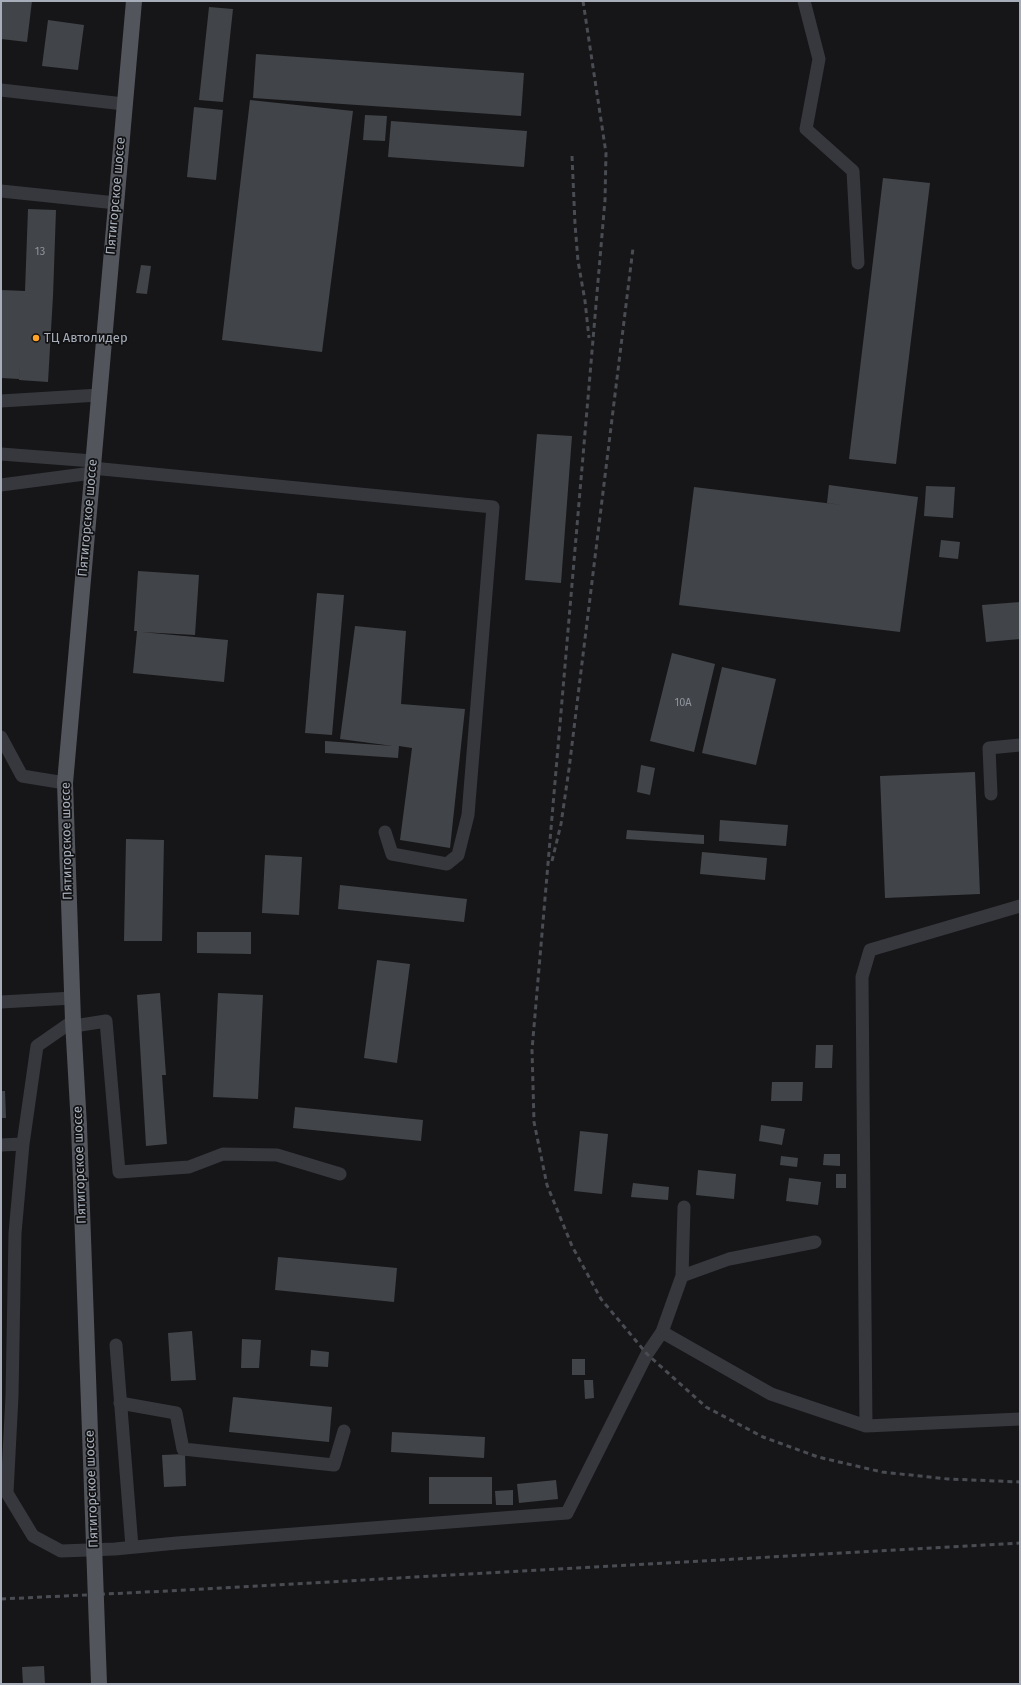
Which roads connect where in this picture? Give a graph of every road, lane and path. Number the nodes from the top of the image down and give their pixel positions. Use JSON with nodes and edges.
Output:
{"nodes":[{"id":1,"x":134,"y":1,"type":"edge"},
{"id":2,"x":804,"y":1,"type":"edge"},
{"id":3,"x":1,"y":90,"type":"edge"},
{"id":4,"x":124,"y":104,"type":"junction"},
{"id":5,"x":1,"y":191,"type":"edge"},
{"id":6,"x":116,"y":204,"type":"junction"},
{"id":7,"x":858,"y":263,"type":"dead end"},
{"id":8,"x":99,"y":395,"type":"junction"},
{"id":9,"x":1,"y":401,"type":"edge"},
{"id":10,"x":1,"y":454,"type":"edge"},
{"id":11,"x":92,"y":467,"type":"junction"},
{"id":12,"x":1,"y":485,"type":"edge"},
{"id":13,"x":1,"y":737,"type":"edge"},
{"id":14,"x":1020,"y":745,"type":"edge"},
{"id":15,"x":65,"y":783,"type":"junction"},
{"id":16,"x":992,"y":794,"type":"dead end"},
{"id":17,"x":385,"y":832,"type":"dead end"},
{"id":18,"x":1020,"y":906,"type":"edge"},
{"id":19,"x":73,"y":998,"type":"junction"},
{"id":20,"x":1,"y":1002,"type":"edge"},
{"id":21,"x":74,"y":1024,"type":"junction"},
{"id":22,"x":23,"y":1144,"type":"junction"},
{"id":23,"x":1,"y":1145,"type":"edge"},
{"id":24,"x":340,"y":1174,"type":"dead end"},
{"id":25,"x":684,"y":1207,"type":"dead end"},
{"id":26,"x":815,"y":1242,"type":"dead end"},
{"id":27,"x":682,"y":1276,"type":"junction"},
{"id":28,"x":662,"y":1332,"type":"junction"},
{"id":29,"x":116,"y":1345,"type":"dead end"},
{"id":30,"x":120,"y":1403,"type":"junction"},
{"id":31,"x":1020,"y":1419,"type":"edge"},
{"id":32,"x":866,"y":1426,"type":"junction"},
{"id":33,"x":344,"y":1431,"type":"dead end"},
{"id":34,"x":5,"y":1456,"type":"edge"},
{"id":35,"x":132,"y":1547,"type":"junction"},
{"id":36,"x":99,"y":1684,"type":"edge"}],
"edges":[{"from":1,"to":4,"type":"main road","name":"Пятигорское шоссе"},
{"from":2,"to":7,"type":"lane"},
{"from":3,"to":4,"type":"lane"},
{"from":4,"to":6,"type":"main road","name":"Пятигорское шоссе"},
{"from":5,"to":6,"type":"lane"},
{"from":6,"to":8,"type":"main road","name":"Пятигорское шоссе"},
{"from":8,"to":9,"type":"lane"},
{"from":8,"to":11,"type":"main road","name":"Пятигорское шоссе"},
{"from":10,"to":11,"type":"lane"},
{"from":11,"to":12,"type":"lane"},
{"from":11,"to":15,"type":"main road","name":"Пятигорское шоссе"},
{"from":11,"to":17,"type":"lane"},
{"from":13,"to":15,"type":"lane"},
{"from":14,"to":16,"type":"lane"},
{"from":15,"to":19,"type":"main road","name":"Пятигорское шоссе"},
{"from":18,"to":32,"type":"lane"},
{"from":19,"to":20,"type":"lane"},
{"from":19,"to":21,"type":"main road","name":"Пятигорское шоссе"},
{"from":21,"to":22,"type":"lane"},
{"from":21,"to":24,"type":"lane"},
{"from":21,"to":36,"type":"main road","name":"Пятигорское шоссе","bridge":true},
{"from":22,"to":23,"type":"lane"},
{"from":22,"to":34,"type":"lane"},
{"from":25,"to":27,"type":"lane"},
{"from":26,"to":27,"type":"lane"},
{"from":27,"to":28,"type":"lane"},
{"from":28,"to":32,"type":"lane"},
{"from":28,"to":35,"type":"lane"},
{"from":29,"to":30,"type":"lane"},
{"from":30,"to":33,"type":"lane"},
{"from":30,"to":35,"type":"lane"},
{"from":31,"to":32,"type":"lane"},
{"from":34,"to":35,"type":"lane"}]}
